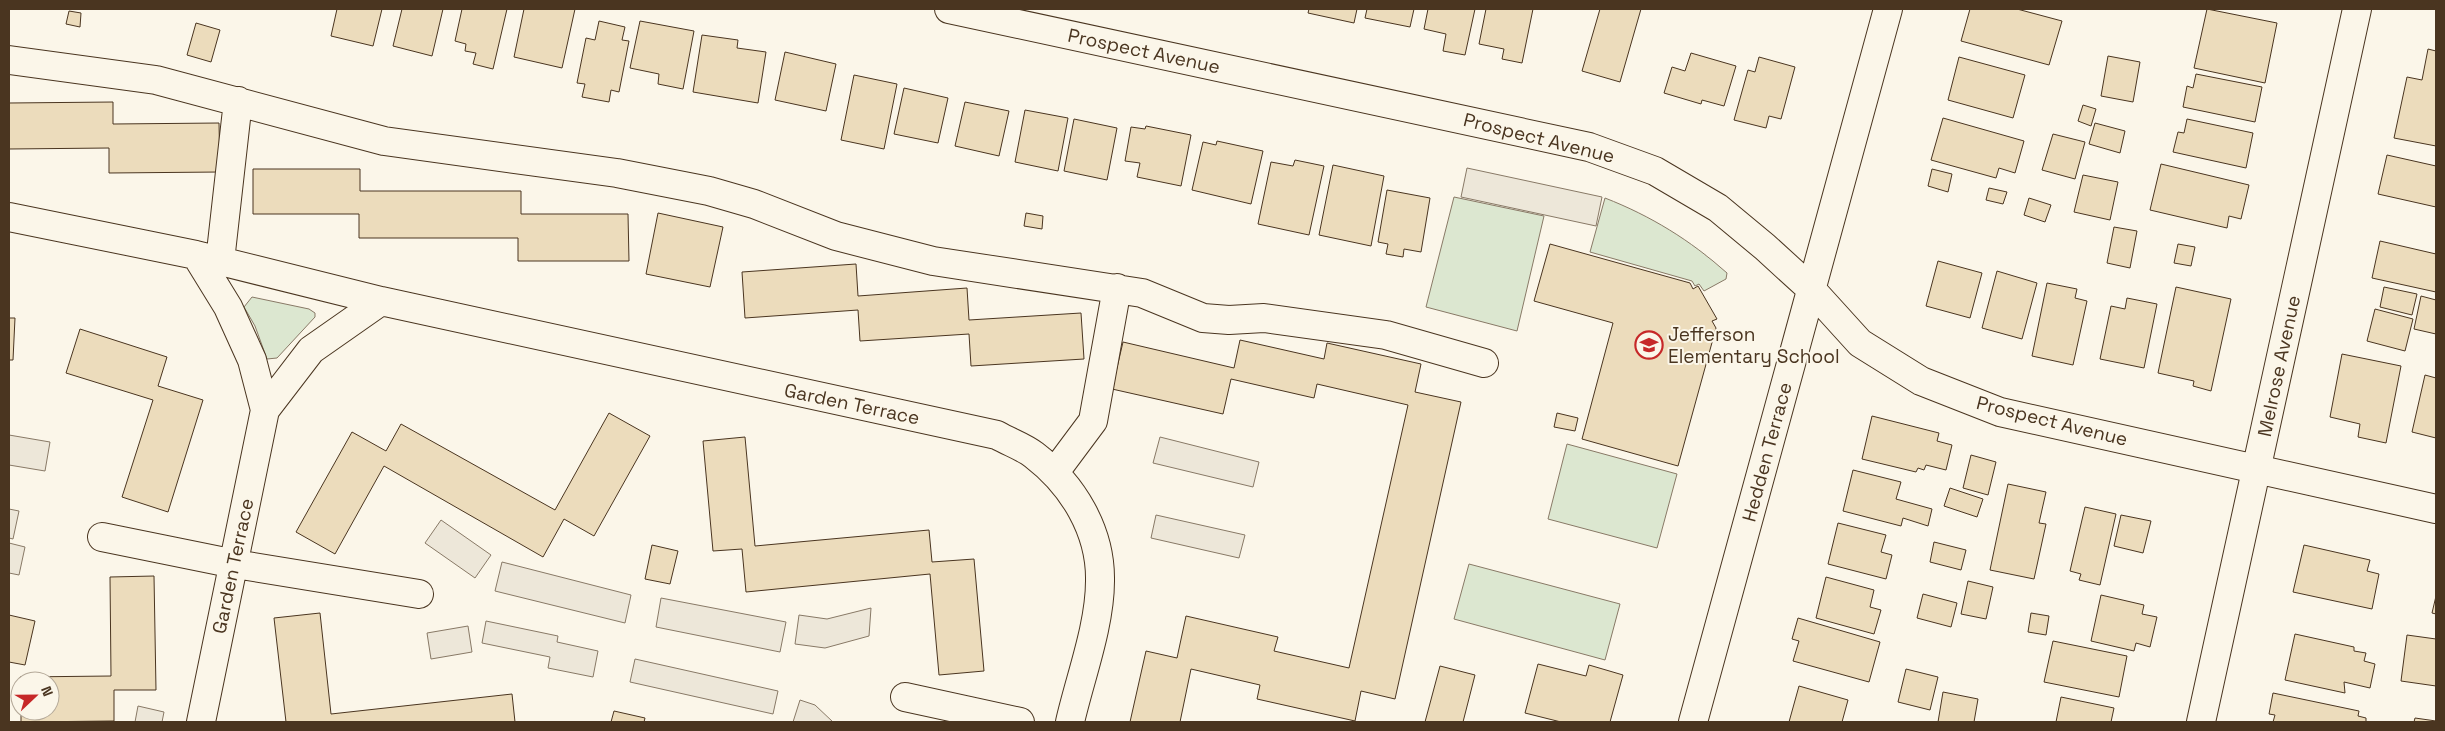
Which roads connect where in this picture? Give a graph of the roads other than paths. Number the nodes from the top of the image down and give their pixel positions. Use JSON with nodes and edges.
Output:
{"nodes":[{"id":1,"x":949,"y":9,"type":"edge"},
{"id":2,"x":1888,"y":9,"type":"edge"},
{"id":3,"x":2357,"y":9,"type":"edge"},
{"id":4,"x":9,"y":60,"type":"edge"},
{"id":5,"x":238,"y":101,"type":"junction"},
{"id":6,"x":9,"y":218,"type":"edge"},
{"id":7,"x":208,"y":258,"type":"junction"},
{"id":8,"x":1117,"y":288,"type":"junction"},
{"id":9,"x":1812,"y":289,"type":"junction"},
{"id":10,"x":380,"y":301,"type":"junction"},
{"id":11,"x":1484,"y":363,"type":"dead end"},
{"id":12,"x":265,"y":410,"type":"junction"},
{"id":13,"x":2256,"y":470,"type":"junction"},
{"id":14,"x":1055,"y":472,"type":"junction"},
{"id":15,"x":2436,"y":510,"type":"edge"},
{"id":16,"x":102,"y":537,"type":"dead end"},
{"id":17,"x":235,"y":564,"type":"junction"},
{"id":18,"x":419,"y":594,"type":"dead end"},
{"id":19,"x":905,"y":697,"type":"dead end"},
{"id":20,"x":200,"y":722,"type":"edge"},
{"id":21,"x":1020,"y":722,"type":"edge"},
{"id":22,"x":1070,"y":722,"type":"edge"},
{"id":23,"x":1694,"y":722,"type":"edge"},
{"id":24,"x":2201,"y":722,"type":"edge"}],
"edges":[{"from":1,"to":9,"type":"street","name":"Prospect Avenue"},
{"from":2,"to":9,"type":"street","name":"Hedden Terrace"},
{"from":3,"to":13,"type":"street","name":"Melrose Avenue"},
{"from":4,"to":5,"type":"street"},
{"from":5,"to":7,"type":"street"},
{"from":5,"to":8,"type":"street"},
{"from":6,"to":7,"type":"street","name":"Garden Terrace"},
{"from":7,"to":10,"type":"street","name":"Garden Terrace"},
{"from":7,"to":12,"type":"street","name":"Garden Terrace"},
{"from":8,"to":11,"type":"street"},
{"from":8,"to":14,"type":"street"},
{"from":9,"to":13,"type":"street","name":"Prospect Avenue"},
{"from":9,"to":23,"type":"street","name":"Hedden Terrace"},
{"from":10,"to":12,"type":"street","name":"Garden Terrace"},
{"from":10,"to":14,"type":"street","name":"Garden Terrace"},
{"from":12,"to":17,"type":"street","name":"Garden Terrace"},
{"from":13,"to":15,"type":"street","name":"Prospect Avenue"},
{"from":13,"to":24,"type":"street","name":"Melrose Avenue"},
{"from":14,"to":22,"type":"street","name":"Garden Terrace"},
{"from":16,"to":17,"type":"street"},
{"from":17,"to":18,"type":"street"},
{"from":17,"to":20,"type":"street","name":"Garden Terrace"},
{"from":19,"to":21,"type":"street"}]}
